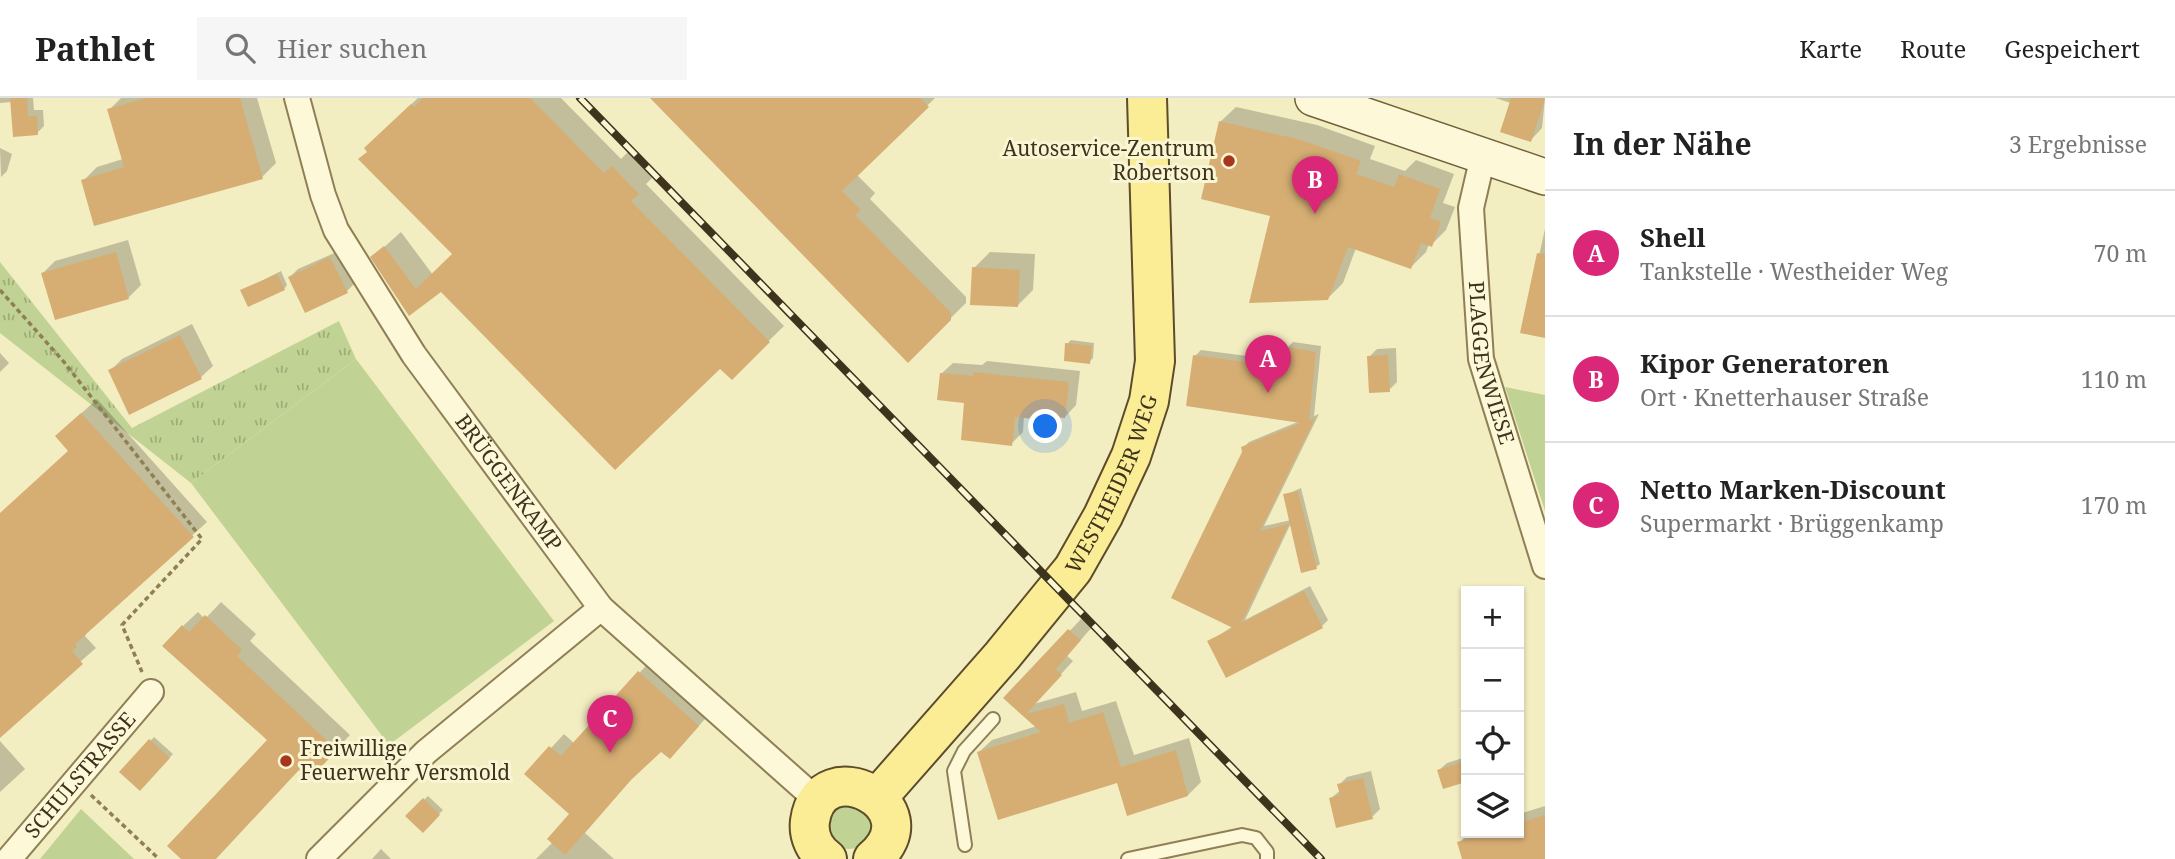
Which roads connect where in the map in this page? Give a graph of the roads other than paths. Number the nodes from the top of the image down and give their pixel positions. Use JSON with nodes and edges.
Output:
{"nodes":[{"id":1,"x":297,"y":98,"type":"edge"},
{"id":2,"x":1147,"y":98,"type":"edge"},
{"id":3,"x":1314,"y":98,"type":"edge"},
{"id":4,"x":1483,"y":156,"type":"junction"},
{"id":5,"x":1545,"y":177,"type":"edge"},
{"id":6,"x":1545,"y":566,"type":"edge"},
{"id":7,"x":601,"y":608,"type":"junction"},
{"id":8,"x":151,"y":692,"type":"road end"},
{"id":9,"x":993,"y":719,"type":"dead end"},
{"id":10,"x":948,"y":742,"type":"junction"},
{"id":11,"x":878,"y":797,"type":"junction"},
{"id":12,"x":818,"y":802,"type":"junction"},
{"id":13,"x":965,"y":845,"type":"dead end"},
{"id":14,"x":880,"y":857,"type":"edge"},
{"id":15,"x":824,"y":858,"type":"edge"},
{"id":16,"x":9,"y":859,"type":"edge"},
{"id":17,"x":319,"y":859,"type":"edge"},
{"id":18,"x":1128,"y":859,"type":"edge"},
{"id":19,"x":1267,"y":859,"type":"edge"}],
"edges":[{"from":1,"to":7,"type":"street","name":"BRÜGGENKAMP"},
{"from":2,"to":10,"type":"main road","name":"WESTHEIDER WEG"},
{"from":3,"to":4,"type":"street"},
{"from":4,"to":5,"type":"street"},
{"from":4,"to":6,"type":"street","name":"PLAGGENWIESE"},
{"from":7,"to":12,"type":"street","name":"BRÜGGENKAMP"},
{"from":7,"to":17,"type":"street"},
{"from":8,"to":16,"type":"street","name":"SCHULSTRASSE"},
{"from":9,"to":10,"type":"lane"},
{"from":10,"to":11,"type":"main road","name":"WESTHEIDER WEG"},
{"from":10,"to":13,"type":"lane"},
{"from":11,"to":12,"type":"main road"},
{"from":11,"to":14,"type":"main road"},
{"from":12,"to":15,"type":"main road"},
{"from":18,"to":19,"type":"lane"}]}
